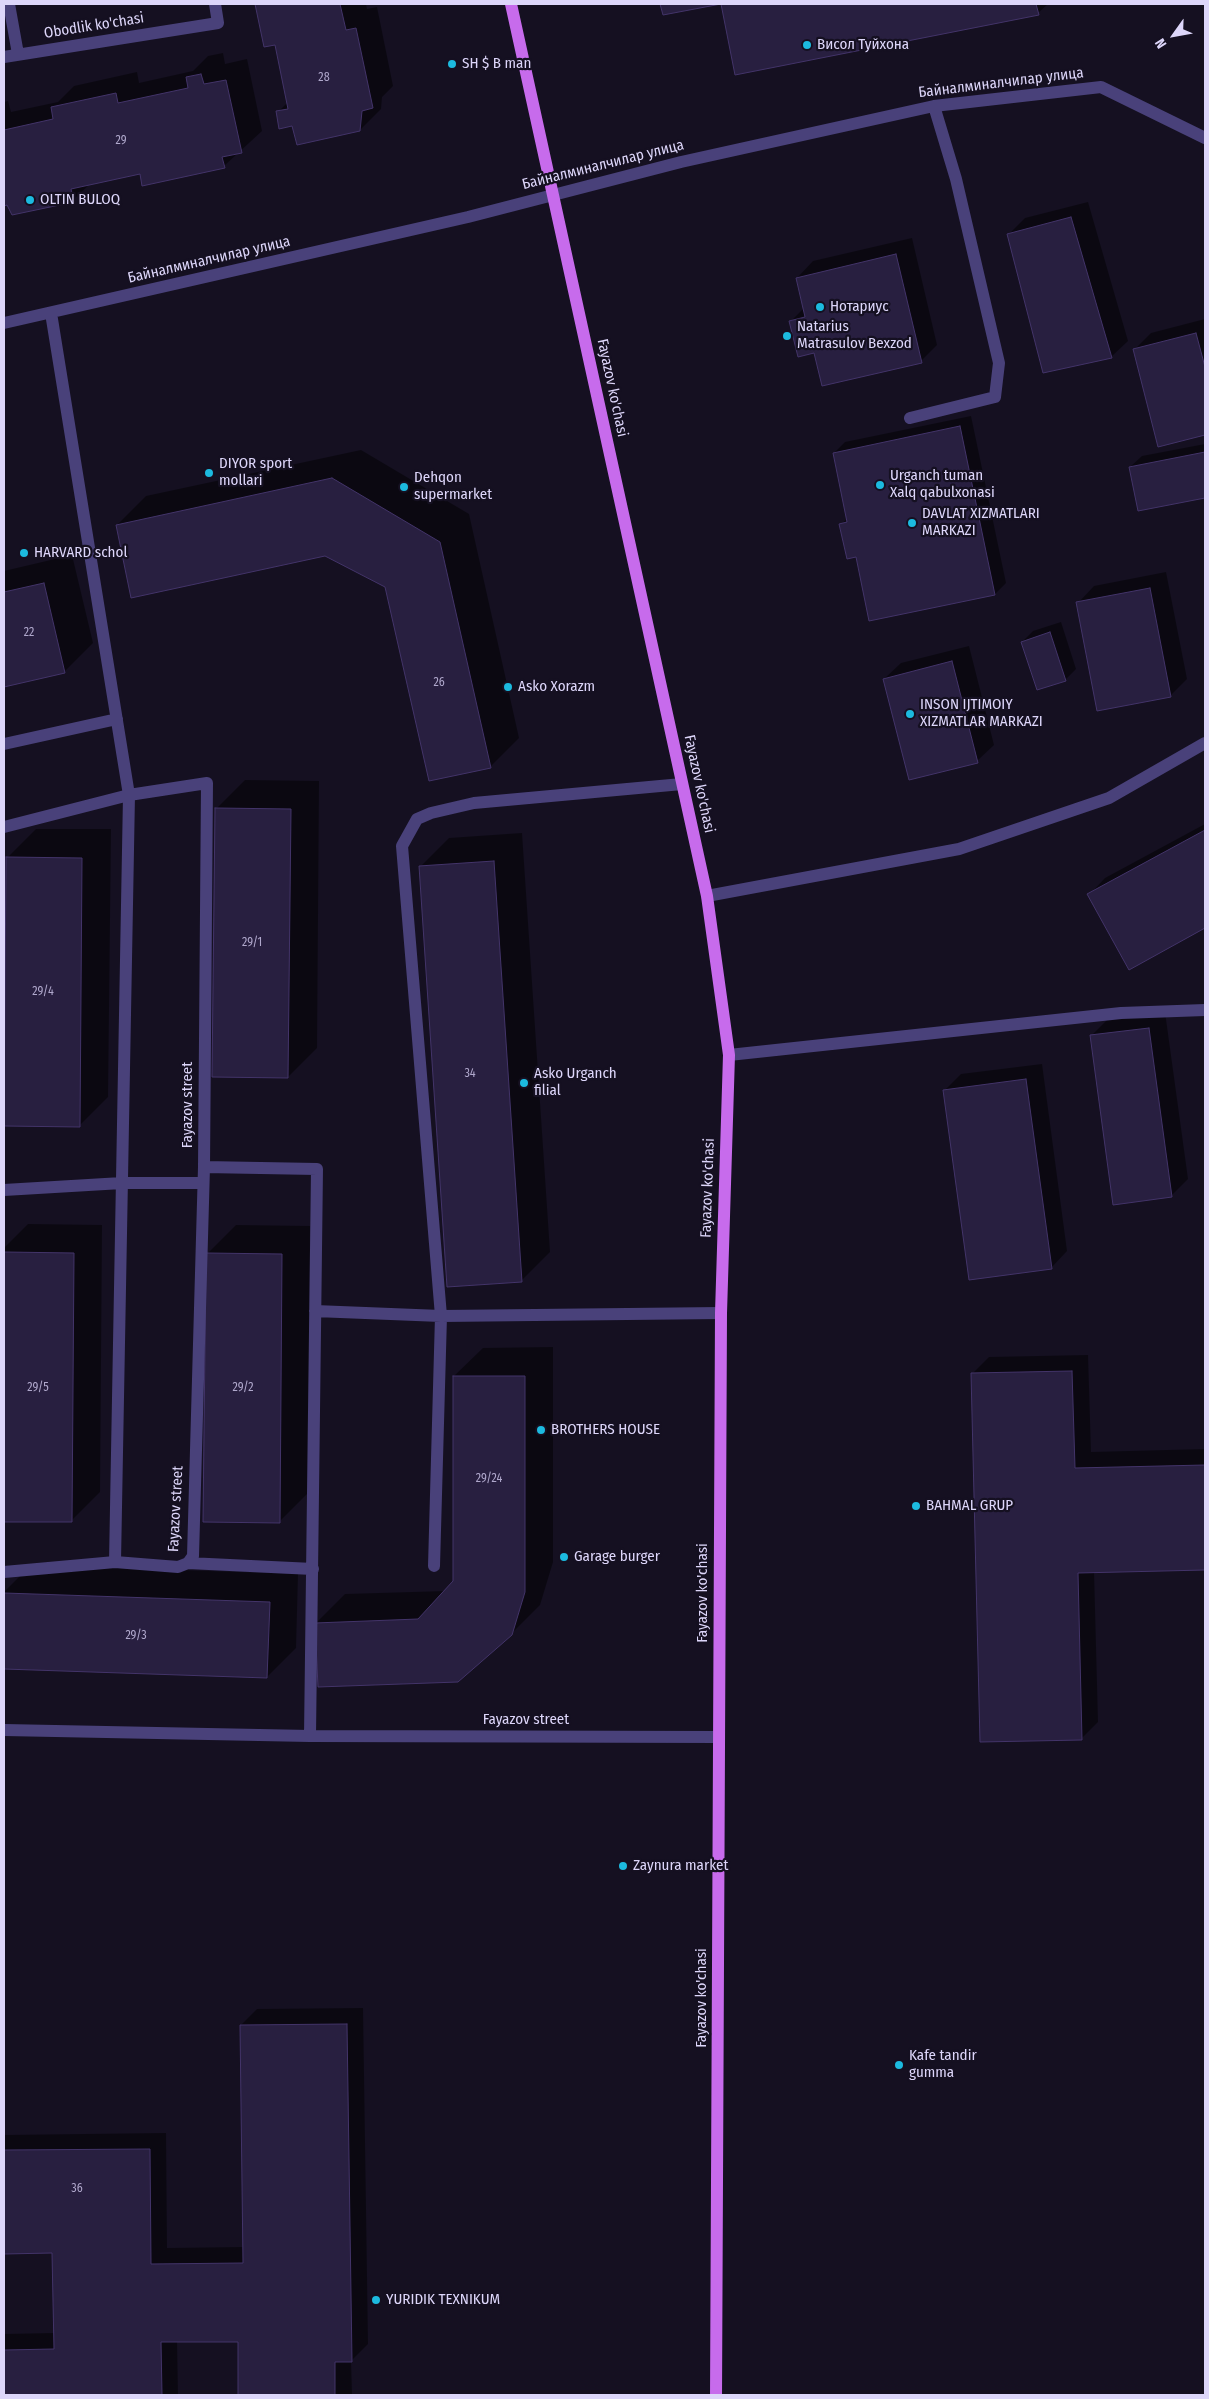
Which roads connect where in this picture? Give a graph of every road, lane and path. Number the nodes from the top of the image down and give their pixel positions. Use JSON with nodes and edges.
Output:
{"nodes":[{"id":1,"x":9,"y":4,"type":"edge"},
{"id":2,"x":215,"y":4,"type":"edge"},
{"id":3,"x":511,"y":4,"type":"edge"},
{"id":4,"x":18,"y":54,"type":"junction"},
{"id":5,"x":4,"y":57,"type":"edge"},
{"id":6,"x":934,"y":106,"type":"junction"},
{"id":7,"x":1205,"y":138,"type":"edge"},
{"id":8,"x":553,"y":194,"type":"junction"},
{"id":9,"x":51,"y":313,"type":"junction"},
{"id":10,"x":4,"y":323,"type":"edge"},
{"id":11,"x":910,"y":418,"type":"dead end"},
{"id":12,"x":117,"y":719,"type":"junction"},
{"id":13,"x":1205,"y":743,"type":"edge"},
{"id":14,"x":4,"y":744,"type":"edge"},
{"id":15,"x":682,"y":784,"type":"junction"},
{"id":16,"x":129,"y":795,"type":"junction"},
{"id":17,"x":4,"y":827,"type":"edge"},
{"id":18,"x":706,"y":896,"type":"junction"},
{"id":19,"x":1205,"y":1010,"type":"edge"},
{"id":20,"x":729,"y":1055,"type":"junction"},
{"id":21,"x":204,"y":1167,"type":"junction"},
{"id":22,"x":122,"y":1183,"type":"junction"},
{"id":23,"x":202,"y":1183,"type":"junction"},
{"id":24,"x":4,"y":1190,"type":"edge"},
{"id":25,"x":315,"y":1311,"type":"junction"},
{"id":26,"x":721,"y":1313,"type":"junction"},
{"id":27,"x":441,"y":1316,"type":"junction"},
{"id":28,"x":115,"y":1562,"type":"junction"},
{"id":29,"x":188,"y":1563,"type":"junction"},
{"id":30,"x":434,"y":1566,"type":"dead end"},
{"id":31,"x":313,"y":1569,"type":"junction"},
{"id":32,"x":4,"y":1572,"type":"edge"},
{"id":33,"x":4,"y":1730,"type":"edge"},
{"id":34,"x":310,"y":1736,"type":"junction"},
{"id":35,"x":719,"y":1737,"type":"junction"},
{"id":36,"x":716,"y":2395,"type":"edge"}],
"edges":[{"from":1,"to":4,"type":"street"},
{"from":2,"to":4,"type":"street","name":"Obodlik ko'chasi"},
{"from":3,"to":8,"type":"main road","name":"Fayazov ko'chasi"},
{"from":4,"to":5,"type":"street","name":"Obodlik ko'chasi"},
{"from":6,"to":7,"type":"street","name":"Байналминалчилар улица"},
{"from":6,"to":8,"type":"street","name":"Байналминалчилар улица"},
{"from":6,"to":11,"type":"street"},
{"from":8,"to":9,"type":"street","name":"Байналминалчилар улица"},
{"from":8,"to":15,"type":"main road","name":"Fayazov ko'chasi"},
{"from":9,"to":10,"type":"street","name":"Байналминалчилар улица"},
{"from":9,"to":12,"type":"street"},
{"from":12,"to":14,"type":"street"},
{"from":12,"to":16,"type":"street"},
{"from":13,"to":18,"type":"street"},
{"from":15,"to":18,"type":"main road","name":"Fayazov ko'chasi"},
{"from":15,"to":27,"type":"street"},
{"from":16,"to":17,"type":"street","name":"Fayazov street"},
{"from":16,"to":21,"type":"street","name":"Fayazov street"},
{"from":16,"to":22,"type":"street"},
{"from":18,"to":20,"type":"main road","name":"Fayazov ko'chasi"},
{"from":19,"to":20,"type":"street"},
{"from":20,"to":26,"type":"main road","name":"Fayazov ko'chasi"},
{"from":21,"to":23,"type":"street","name":"Fayazov street"},
{"from":21,"to":25,"type":"street"},
{"from":22,"to":23,"type":"street"},
{"from":22,"to":24,"type":"street"},
{"from":22,"to":28,"type":"street"},
{"from":23,"to":29,"type":"street","name":"Fayazov street"},
{"from":25,"to":27,"type":"street"},
{"from":25,"to":31,"type":"street"},
{"from":26,"to":27,"type":"street"},
{"from":26,"to":35,"type":"main road","name":"Fayazov ko'chasi"},
{"from":27,"to":30,"type":"street"},
{"from":28,"to":29,"type":"street","name":"Fayazov street"},
{"from":28,"to":32,"type":"street","name":"Fayazov street"},
{"from":29,"to":31,"type":"street"},
{"from":31,"to":34,"type":"street"},
{"from":33,"to":34,"type":"street","name":"Fayazov street"},
{"from":34,"to":35,"type":"street","name":"Fayazov street"},
{"from":35,"to":36,"type":"main road","name":"Fayazov ko'chasi"}]}
